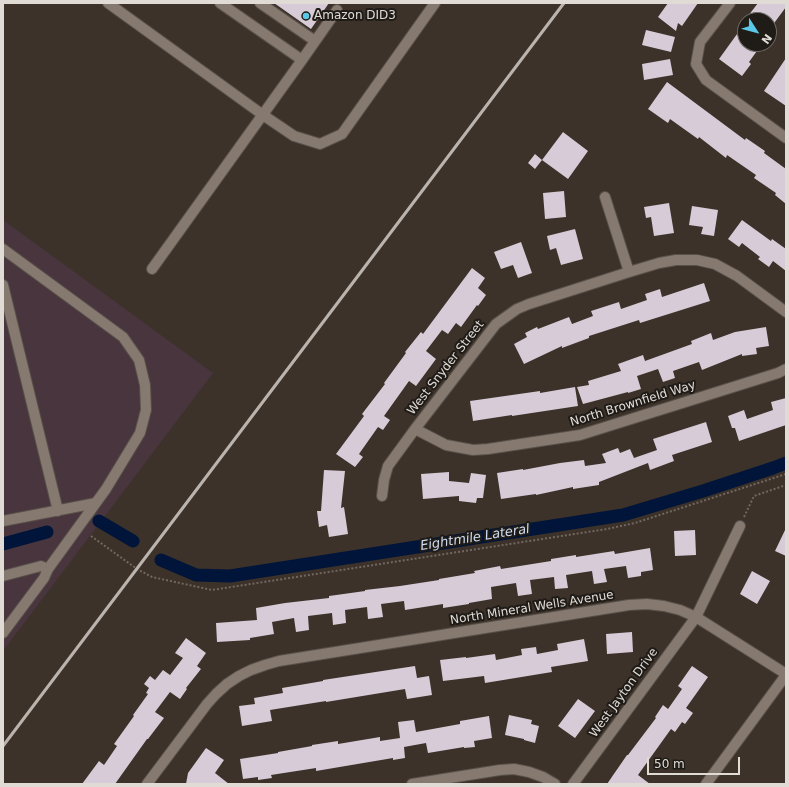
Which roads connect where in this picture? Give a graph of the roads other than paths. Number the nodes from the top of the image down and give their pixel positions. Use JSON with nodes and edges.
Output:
{"nodes":[{"id":1,"x":108,"y":3,"type":"edge"},
{"id":2,"x":220,"y":3,"type":"edge"},
{"id":3,"x":260,"y":3,"type":"edge"},
{"id":4,"x":435,"y":3,"type":"edge"},
{"id":5,"x":730,"y":3,"type":"edge"},
{"id":6,"x":337,"y":10,"type":"dead end"},
{"id":7,"x":315,"y":42,"type":"junction"},
{"id":8,"x":302,"y":60,"type":"junction"},
{"id":9,"x":263,"y":115,"type":"junction"},
{"id":10,"x":786,"y":138,"type":"edge"},
{"id":11,"x":605,"y":197,"type":"dead end"},
{"id":12,"x":3,"y":249,"type":"edge"},
{"id":13,"x":152,"y":269,"type":"dead end"},
{"id":14,"x":629,"y":272,"type":"junction"},
{"id":15,"x":3,"y":284,"type":"edge"},
{"id":16,"x":786,"y":312,"type":"edge"},
{"id":17,"x":786,"y":369,"type":"edge"},
{"id":18,"x":416,"y":429,"type":"junction"},
{"id":19,"x":382,"y":496,"type":"dead end"},
{"id":20,"x":96,"y":503,"type":"junction"},
{"id":21,"x":58,"y":511,"type":"junction"},
{"id":22,"x":3,"y":522,"type":"edge"},
{"id":23,"x":740,"y":526,"type":"road end"},
{"id":24,"x":48,"y":569,"type":"junction"},
{"id":25,"x":3,"y":576,"type":"edge"},
{"id":26,"x":696,"y":617,"type":"junction"},
{"id":27,"x":3,"y":633,"type":"edge"},
{"id":28,"x":786,"y":674,"type":"edge"},
{"id":29,"x":147,"y":784,"type":"edge"},
{"id":30,"x":412,"y":784,"type":"edge"},
{"id":31,"x":555,"y":784,"type":"edge"},
{"id":32,"x":573,"y":784,"type":"edge"},
{"id":33,"x":706,"y":784,"type":"edge"}],
"edges":[{"from":1,"to":9,"type":"street"},
{"from":2,"to":8,"type":"street"},
{"from":3,"to":7,"type":"street"},
{"from":4,"to":9,"type":"street"},
{"from":5,"to":10,"type":"street"},
{"from":6,"to":7,"type":"street"},
{"from":7,"to":8,"type":"street"},
{"from":8,"to":9,"type":"street"},
{"from":9,"to":13,"type":"street"},
{"from":11,"to":14,"type":"street"},
{"from":12,"to":20,"type":"street"},
{"from":14,"to":16,"type":"street","name":"West Snyder Street"},
{"from":14,"to":18,"type":"street","name":"West Snyder Street"},
{"from":15,"to":21,"type":"street"},
{"from":17,"to":18,"type":"street","name":"North Brownfield Way"},
{"from":18,"to":19,"type":"street","name":"West Snyder Street"},
{"from":20,"to":21,"type":"street"},
{"from":20,"to":24,"type":"street"},
{"from":21,"to":22,"type":"street"},
{"from":23,"to":26,"type":"street","name":"West Jayton Drive"},
{"from":24,"to":25,"type":"street"},
{"from":24,"to":27,"type":"street"},
{"from":26,"to":28,"type":"street","name":"North Mineral Wells Avenue"},
{"from":26,"to":29,"type":"street","name":"North Mineral Wells Avenue"},
{"from":26,"to":32,"type":"street","name":"West Jayton Drive"},
{"from":28,"to":33,"type":"street"},
{"from":30,"to":31,"type":"street"}]}
